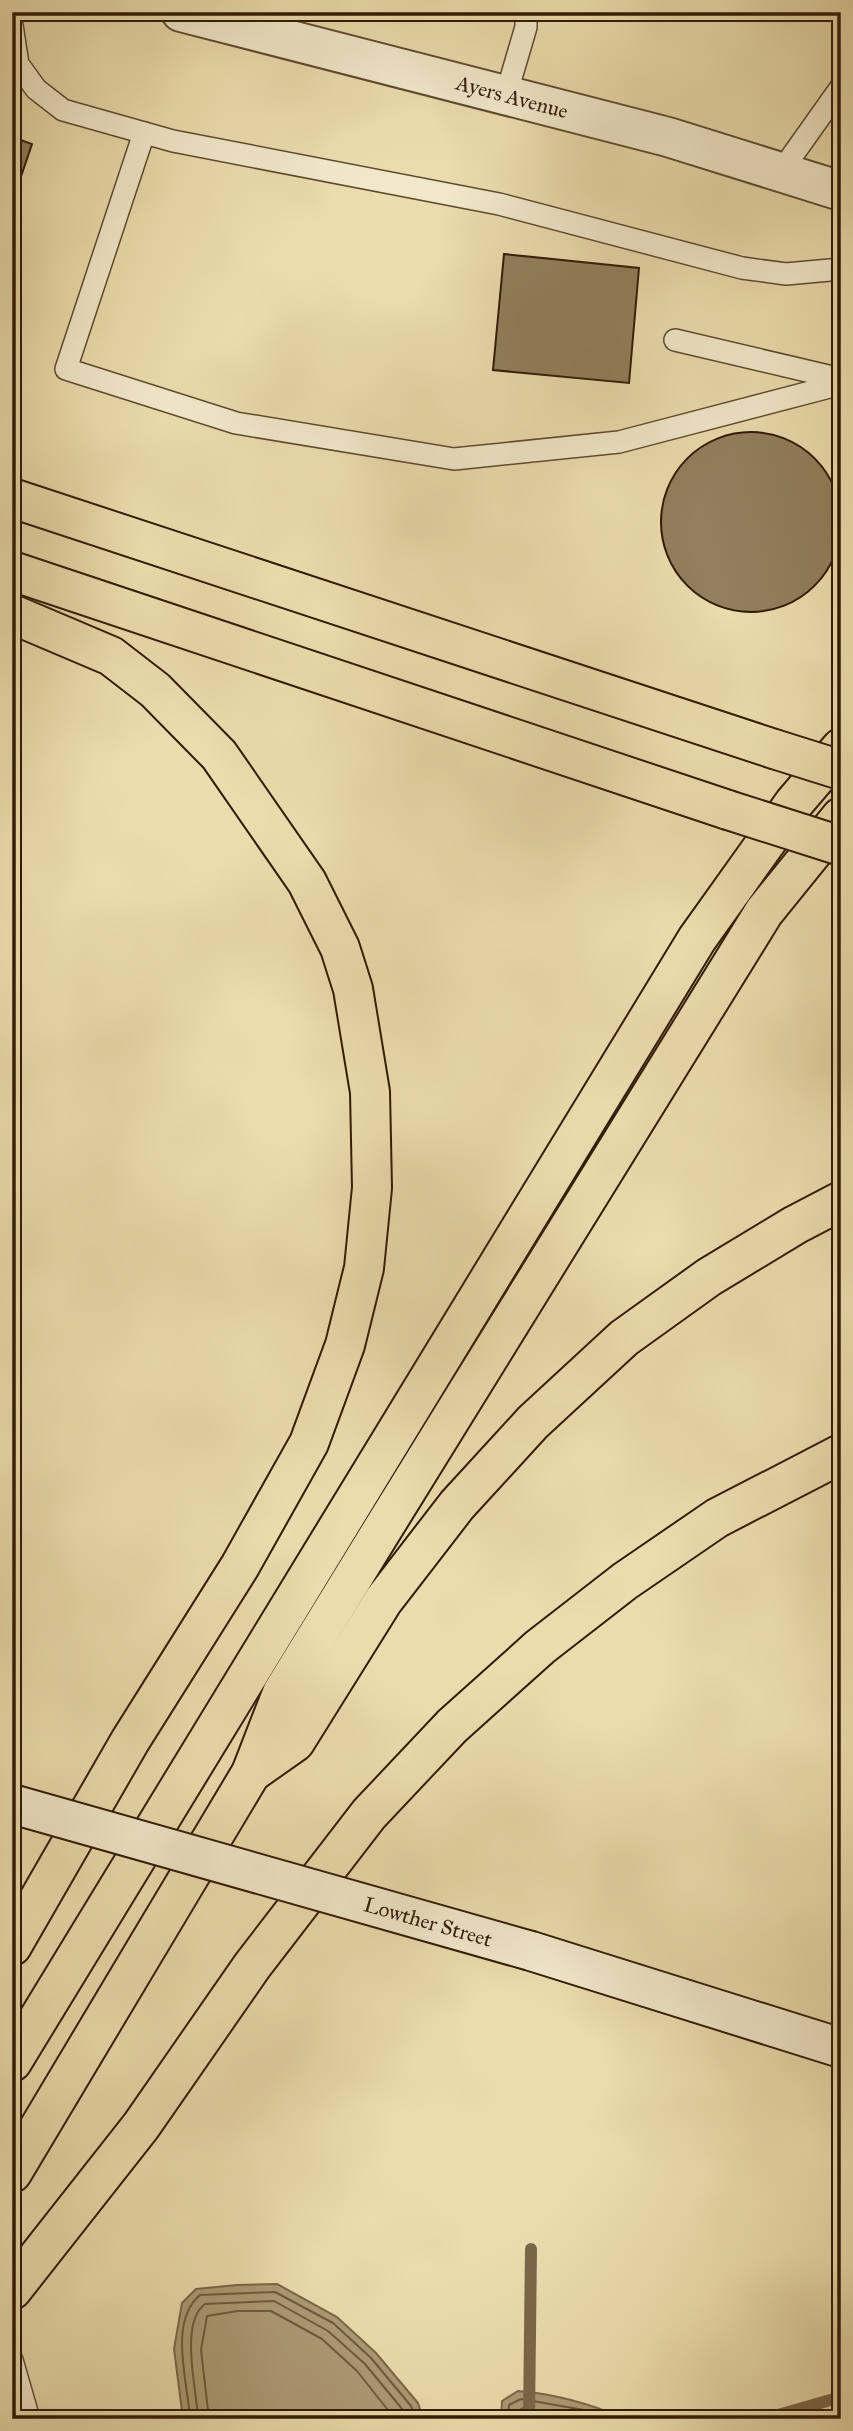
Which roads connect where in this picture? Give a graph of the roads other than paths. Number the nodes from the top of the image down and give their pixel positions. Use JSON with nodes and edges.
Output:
{"nodes":[{"id":1,"x":181,"y":12,"type":"edge"},
{"id":2,"x":526,"y":12,"type":"edge"},
{"id":3,"x":258,"y":21,"type":"edge"},
{"id":4,"x":12,"y":26,"type":"edge"},
{"id":5,"x":841,"y":88,"type":"edge"},
{"id":6,"x":506,"y":95,"type":"junction"},
{"id":7,"x":144,"y":132,"type":"junction"},
{"id":8,"x":780,"y":173,"type":"junction"},
{"id":9,"x":841,"y":191,"type":"edge"},
{"id":10,"x":841,"y":269,"type":"edge"},
{"id":11,"x":675,"y":340,"type":"dead end"},
{"id":12,"x":841,"y":381,"type":"edge"},
{"id":13,"x":12,"y":498,"type":"edge"},
{"id":14,"x":12,"y":570,"type":"edge"},
{"id":15,"x":12,"y":614,"type":"edge"},
{"id":16,"x":841,"y":748,"type":"edge"},
{"id":17,"x":841,"y":770,"type":"edge"},
{"id":18,"x":841,"y":817,"type":"edge"},
{"id":19,"x":841,"y":846,"type":"edge"},
{"id":20,"x":841,"y":1201,"type":"edge"},
{"id":21,"x":841,"y":1454,"type":"edge"},
{"id":22,"x":251,"y":1773,"type":"junction"},
{"id":23,"x":12,"y":1804,"type":"edge"},
{"id":24,"x":72,"y":1843,"type":"junction"},
{"id":25,"x":12,"y":1918,"type":"edge"},
{"id":26,"x":12,"y":1946,"type":"edge"},
{"id":27,"x":841,"y":2048,"type":"edge"},
{"id":28,"x":12,"y":2062,"type":"edge"},
{"id":29,"x":12,"y":2173,"type":"edge"},
{"id":30,"x":12,"y":2290,"type":"edge"},
{"id":31,"x":12,"y":2361,"type":"edge"},
{"id":32,"x":29,"y":2419,"type":"edge"}],
"edges":[{"from":1,"to":3,"type":"main road","name":"Ayers Avenue"},
{"from":2,"to":6,"type":"lane"},
{"from":3,"to":6,"type":"main road","name":"Ayers Avenue"},
{"from":4,"to":7,"type":"lane"},
{"from":5,"to":8,"type":"lane"},
{"from":6,"to":8,"type":"main road","name":"Ayers Avenue"},
{"from":7,"to":10,"type":"lane"},
{"from":7,"to":12,"type":"lane"},
{"from":8,"to":9,"type":"main road","name":"Ayers Avenue"},
{"from":11,"to":12,"type":"lane"},
{"from":13,"to":17,"type":"highway","bridge":true},
{"from":14,"to":19,"type":"highway","bridge":true},
{"from":15,"to":24,"type":"highway"},
{"from":16,"to":28,"type":"highway"},
{"from":18,"to":22,"type":"highway"},
{"from":20,"to":22,"type":"highway"},
{"from":21,"to":30,"type":"highway"},
{"from":22,"to":29,"type":"highway"},
{"from":23,"to":27,"type":"main road","name":"Lowther Street","bridge":true},
{"from":24,"to":25,"type":"highway"},
{"from":24,"to":26,"type":"highway"},
{"from":31,"to":32,"type":"lane"}]}
